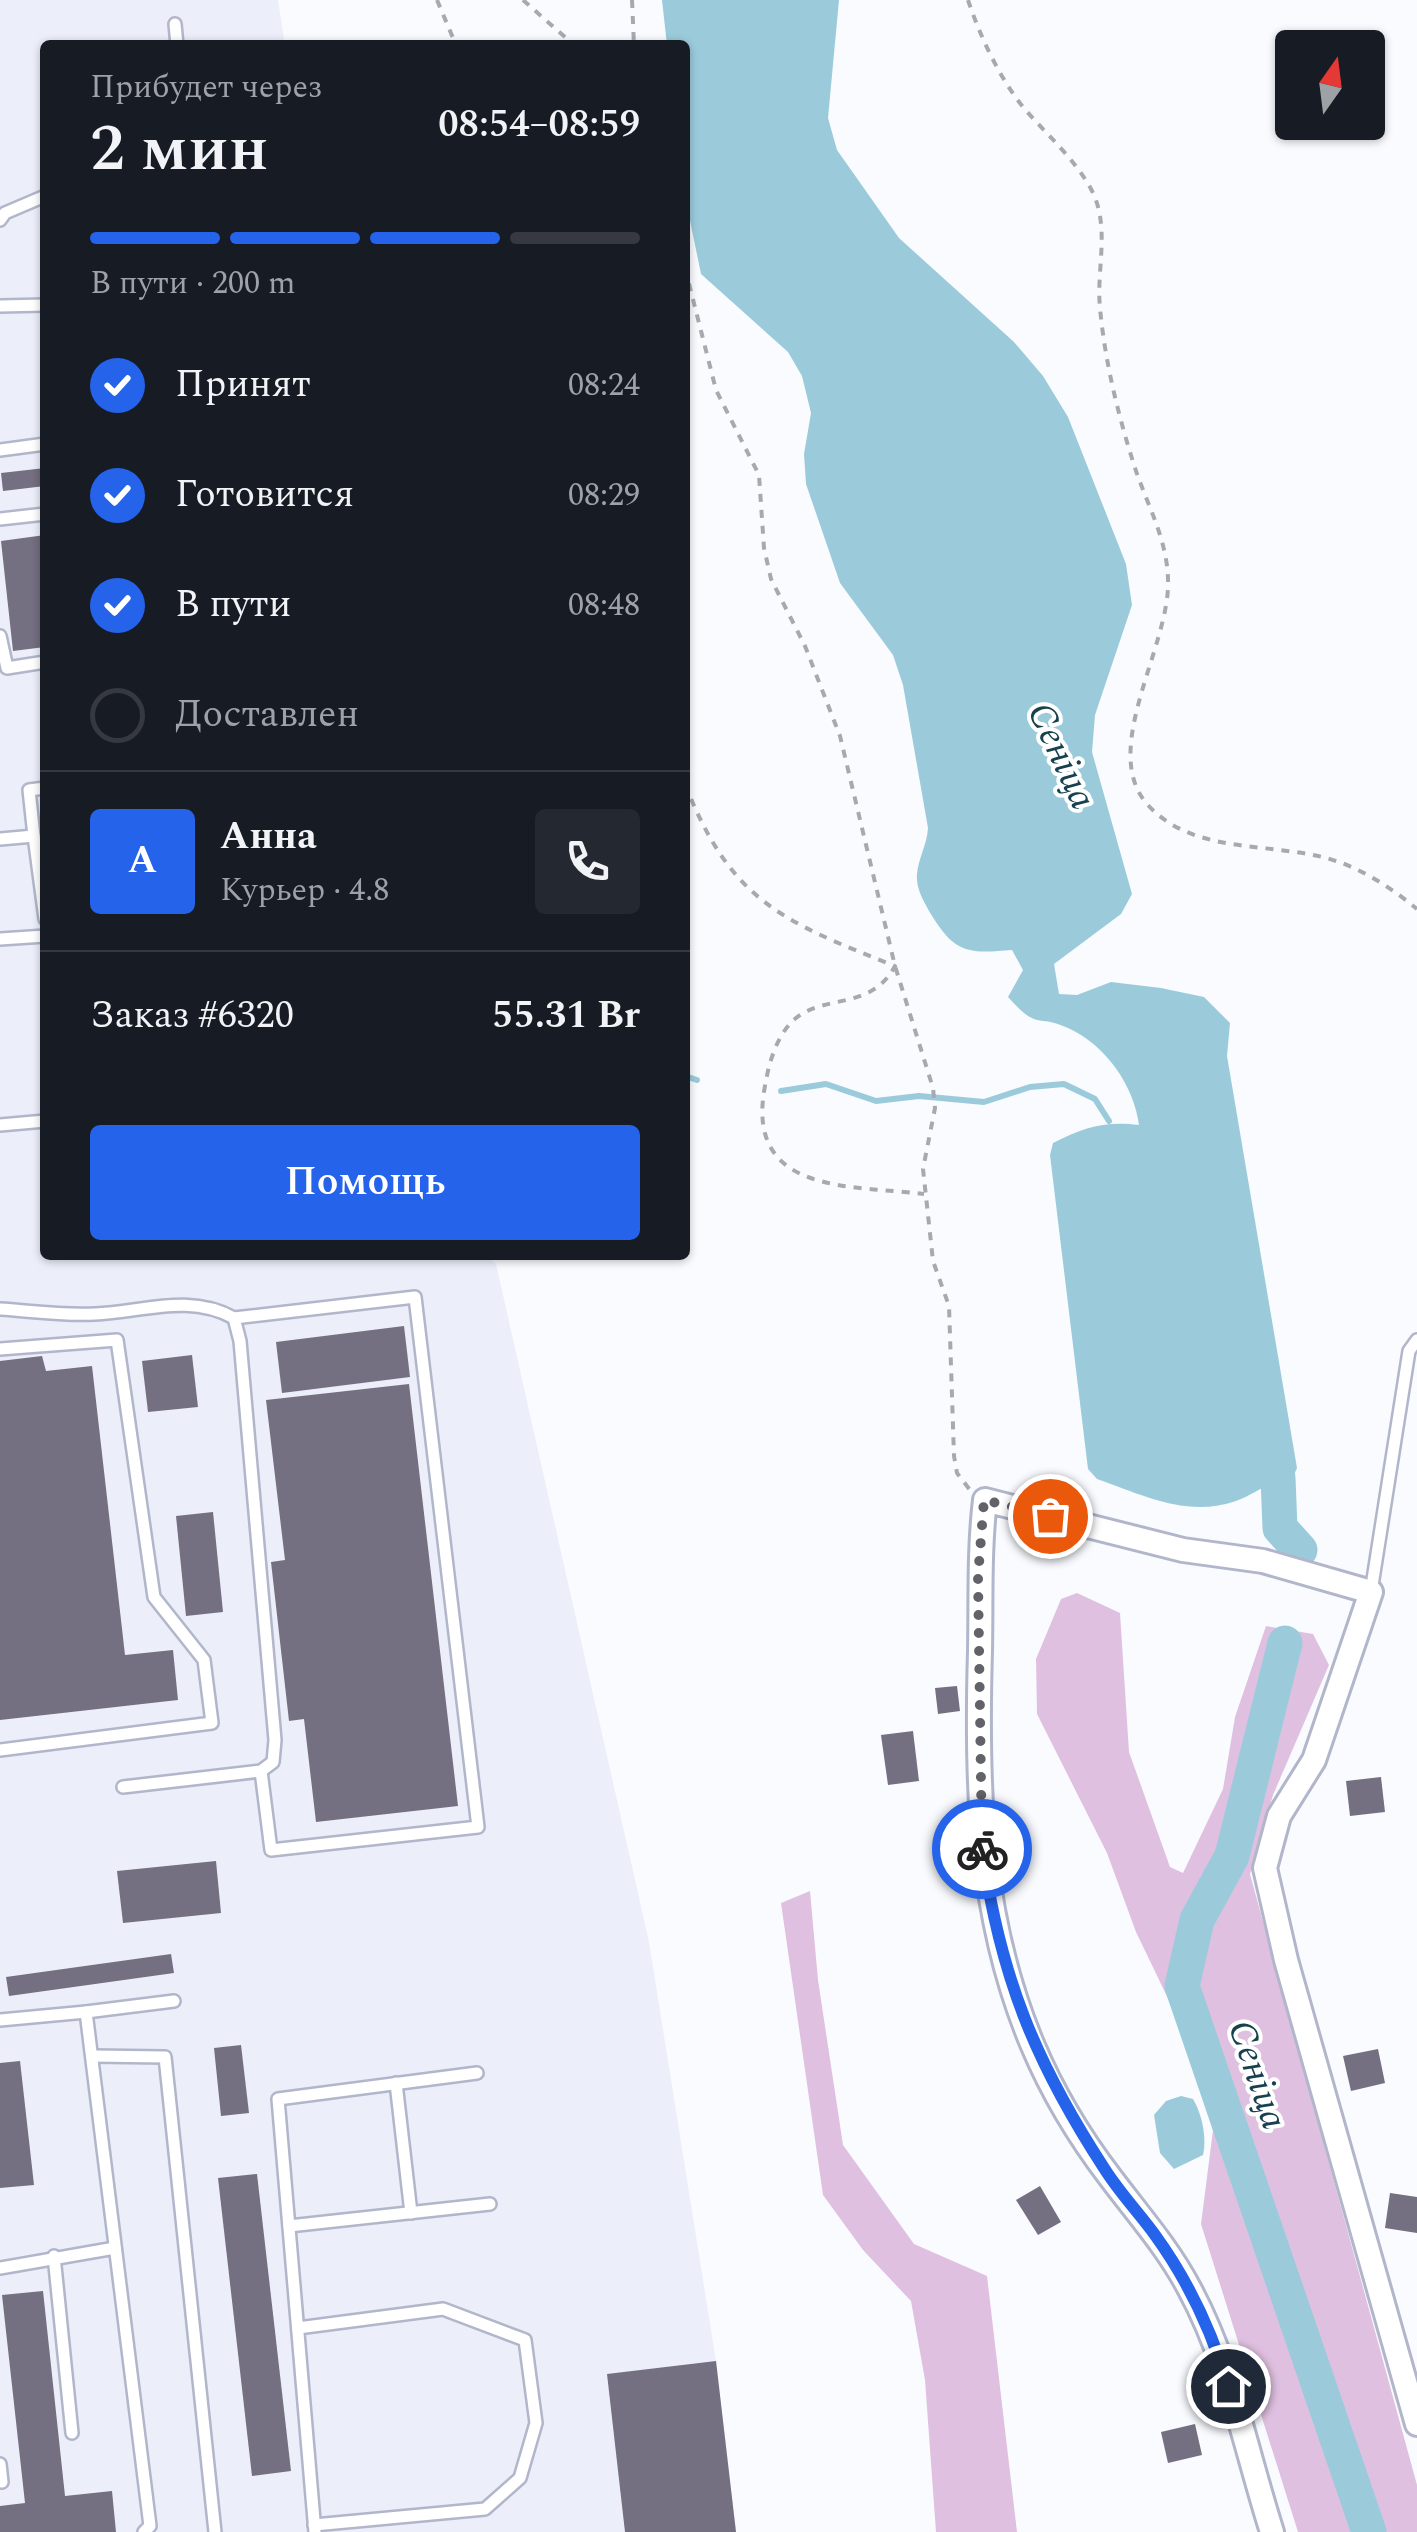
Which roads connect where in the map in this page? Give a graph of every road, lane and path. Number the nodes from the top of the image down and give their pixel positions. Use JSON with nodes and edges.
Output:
{"nodes":[{"id":1,"x":438,"y":0,"type":"edge"},
{"id":2,"x":523,"y":0,"type":"edge"},
{"id":3,"x":632,"y":0,"type":"edge"},
{"id":4,"x":968,"y":0,"type":"edge"},
{"id":5,"x":176,"y":24,"type":"dead end"},
{"id":6,"x":177,"y":40,"type":"edge"},
{"id":7,"x":454,"y":40,"type":"edge"},
{"id":8,"x":568,"y":40,"type":"edge"},
{"id":9,"x":634,"y":40,"type":"edge"},
{"id":10,"x":40,"y":198,"type":"edge"},
{"id":11,"x":0,"y":220,"type":"edge"},
{"id":12,"x":690,"y":288,"type":"edge"},
{"id":13,"x":40,"y":304,"type":"edge"},
{"id":14,"x":0,"y":306,"type":"edge"},
{"id":15,"x":40,"y":445,"type":"edge"},
{"id":16,"x":0,"y":450,"type":"edge"},
{"id":17,"x":40,"y":515,"type":"edge"},
{"id":18,"x":0,"y":519,"type":"edge"},
{"id":19,"x":0,"y":636,"type":"edge"},
{"id":20,"x":40,"y":663,"type":"edge"},
{"id":21,"x":40,"y":789,"type":"edge"},
{"id":22,"x":690,"y":795,"type":"edge"},
{"id":23,"x":34,"y":836,"type":"junction"},
{"id":24,"x":0,"y":839,"type":"edge"},
{"id":25,"x":40,"y":881,"type":"edge"},
{"id":26,"x":1417,"y":908,"type":"edge"},
{"id":27,"x":40,"y":936,"type":"edge"},
{"id":28,"x":0,"y":938,"type":"edge"},
{"id":29,"x":895,"y":966,"type":"junction"},
{"id":30,"x":40,"y":1121,"type":"edge"},
{"id":31,"x":0,"y":1125,"type":"edge"},
{"id":32,"x":924,"y":1194,"type":"junction"},
{"id":33,"x":0,"y":1309,"type":"edge"},
{"id":34,"x":234,"y":1318,"type":"junction"},
{"id":35,"x":1417,"y":1340,"type":"edge"},
{"id":36,"x":0,"y":1349,"type":"edge"},
{"id":37,"x":984,"y":1500,"type":"junction"},
{"id":38,"x":1371,"y":1592,"type":"junction"},
{"id":39,"x":0,"y":1750,"type":"edge"},
{"id":40,"x":260,"y":1772,"type":"junction"},
{"id":41,"x":123,"y":1787,"type":"dead end"},
{"id":42,"x":174,"y":2001,"type":"dead end"},
{"id":43,"x":86,"y":2012,"type":"junction"},
{"id":44,"x":0,"y":2020,"type":"edge"},
{"id":45,"x":92,"y":2056,"type":"junction"},
{"id":46,"x":477,"y":2073,"type":"dead end"},
{"id":47,"x":396,"y":2083,"type":"junction"},
{"id":48,"x":490,"y":2204,"type":"dead end"},
{"id":49,"x":410,"y":2213,"type":"junction"},
{"id":50,"x":289,"y":2226,"type":"junction"},
{"id":51,"x":115,"y":2248,"type":"junction"},
{"id":52,"x":54,"y":2256,"type":"junction"},
{"id":53,"x":0,"y":2268,"type":"edge"},
{"id":54,"x":298,"y":2328,"type":"junction"},
{"id":55,"x":1417,"y":2424,"type":"edge"},
{"id":56,"x":72,"y":2433,"type":"dead end"},
{"id":57,"x":0,"y":2464,"type":"edge"},
{"id":58,"x":2,"y":2482,"type":"edge"},
{"id":59,"x":315,"y":2528,"type":"edge"},
{"id":60,"x":144,"y":2532,"type":"edge"},
{"id":61,"x":216,"y":2532,"type":"edge"},
{"id":62,"x":1272,"y":2532,"type":"edge"}],
"edges":[{"from":1,"to":7,"type":"path"},
{"from":2,"to":8,"type":"path"},
{"from":3,"to":9,"type":"path"},
{"from":4,"to":26,"type":"path"},
{"from":5,"to":6,"type":"lane"},
{"from":10,"to":11,"type":"lane"},
{"from":12,"to":29,"type":"path"},
{"from":13,"to":14,"type":"lane"},
{"from":15,"to":16,"type":"lane"},
{"from":17,"to":18,"type":"lane"},
{"from":19,"to":20,"type":"lane"},
{"from":21,"to":23,"type":"lane"},
{"from":22,"to":29,"type":"path"},
{"from":23,"to":24,"type":"lane"},
{"from":23,"to":25,"type":"lane"},
{"from":27,"to":28,"type":"lane"},
{"from":29,"to":32,"type":"path"},
{"from":29,"to":32,"type":"path"},
{"from":30,"to":31,"type":"lane"},
{"from":32,"to":37,"type":"path"},
{"from":33,"to":34,"type":"lane"},
{"from":34,"to":40,"type":"lane"},
{"from":34,"to":40,"type":"lane"},
{"from":35,"to":38,"type":"lane"},
{"from":36,"to":39,"type":"lane"},
{"from":37,"to":38,"type":"street"},
{"from":37,"to":62,"type":"street"},
{"from":38,"to":55,"type":"street"},
{"from":40,"to":41,"type":"lane"},
{"from":42,"to":43,"type":"lane"},
{"from":43,"to":44,"type":"lane"},
{"from":43,"to":45,"type":"lane"},
{"from":45,"to":51,"type":"lane"},
{"from":45,"to":61,"type":"lane"},
{"from":46,"to":47,"type":"lane"},
{"from":47,"to":49,"type":"lane"},
{"from":47,"to":50,"type":"lane"},
{"from":48,"to":49,"type":"lane"},
{"from":49,"to":50,"type":"lane"},
{"from":50,"to":54,"type":"lane"},
{"from":51,"to":52,"type":"lane"},
{"from":51,"to":60,"type":"lane"},
{"from":52,"to":53,"type":"lane"},
{"from":52,"to":56,"type":"lane"},
{"from":54,"to":59,"type":"lane"},
{"from":54,"to":59,"type":"lane"},
{"from":57,"to":58,"type":"lane"}]}
